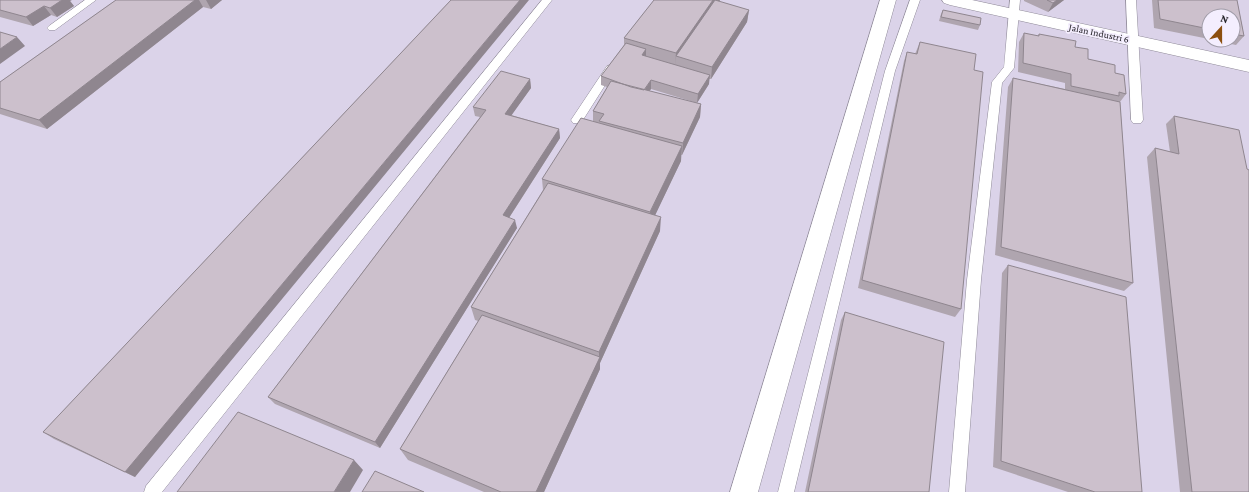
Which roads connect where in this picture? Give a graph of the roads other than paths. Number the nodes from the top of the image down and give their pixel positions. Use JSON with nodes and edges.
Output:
{"nodes":[{"id":1,"x":92,"y":0,"type":"edge"},
{"id":2,"x":547,"y":0,"type":"edge"},
{"id":3,"x":888,"y":0,"type":"edge"},
{"id":4,"x":915,"y":0,"type":"edge"},
{"id":5,"x":950,"y":0,"type":"edge"},
{"id":6,"x":1131,"y":0,"type":"edge"},
{"id":7,"x":1014,"y":7,"type":"edge"},
{"id":8,"x":52,"y":28,"type":"dead end"},
{"id":9,"x":1134,"y":40,"type":"junction"},
{"id":10,"x":617,"y":60,"type":"edge"},
{"id":11,"x":1249,"y":66,"type":"edge"},
{"id":12,"x":577,"y":120,"type":"dead end"},
{"id":13,"x":1137,"y":120,"type":"dead end"},
{"id":14,"x":152,"y":492,"type":"edge"},
{"id":15,"x":744,"y":492,"type":"edge"},
{"id":16,"x":786,"y":492,"type":"edge"},
{"id":17,"x":957,"y":492,"type":"edge"}],
"edges":[{"from":1,"to":8,"type":"lane"},
{"from":2,"to":14,"type":"lane"},
{"from":3,"to":15,"type":"street"},
{"from":4,"to":16,"type":"lane"},
{"from":5,"to":7,"type":"street","name":"Jalan Industri 6"},
{"from":6,"to":9,"type":"lane"},
{"from":7,"to":9,"type":"street","name":"Jalan Industri 6"},
{"from":7,"to":17,"type":"lane"},
{"from":9,"to":11,"type":"street","name":"Jalan Industri 6"},
{"from":9,"to":13,"type":"lane"},
{"from":10,"to":12,"type":"lane"}]}
